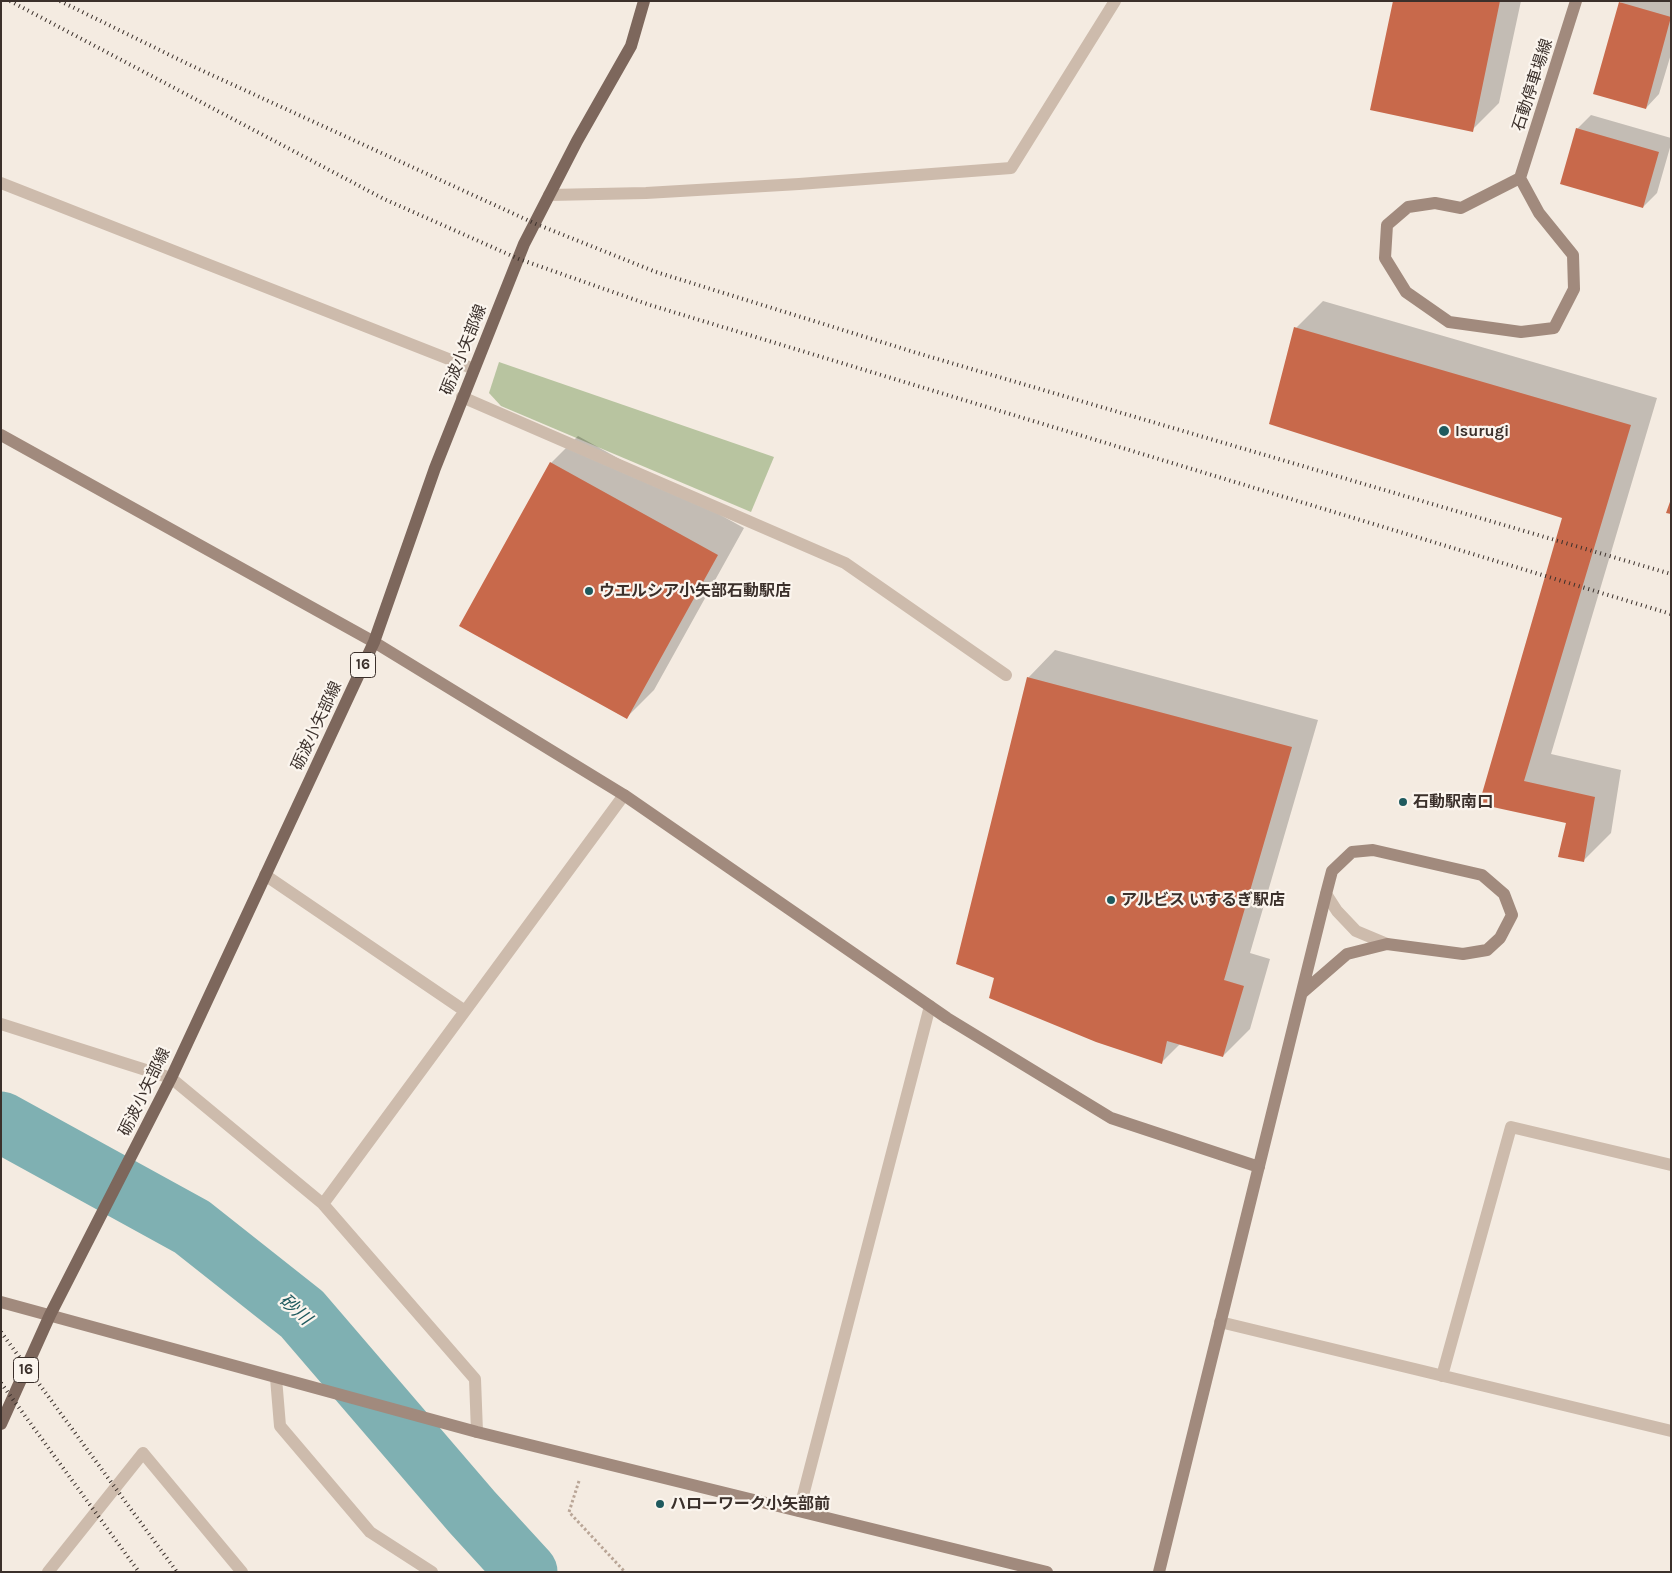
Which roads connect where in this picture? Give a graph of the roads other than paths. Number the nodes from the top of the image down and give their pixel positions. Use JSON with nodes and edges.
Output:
{"nodes":[{"id":1,"x":644,"y":1,"type":"edge"},
{"id":2,"x":1115,"y":1,"type":"edge"},
{"id":3,"x":1576,"y":1,"type":"edge"},
{"id":4,"x":1520,"y":178,"type":"junction"},
{"id":5,"x":1,"y":183,"type":"edge"},
{"id":6,"x":549,"y":194,"type":"junction"},
{"id":7,"x":474,"y":369,"type":"junction"},
{"id":8,"x":462,"y":397,"type":"junction"},
{"id":9,"x":1,"y":435,"type":"edge"},
{"id":10,"x":374,"y":642,"type":"junction"},
{"id":11,"x":1006,"y":675,"type":"dead end"},
{"id":12,"x":624,"y":795,"type":"junction"},
{"id":13,"x":265,"y":875,"type":"junction"},
{"id":14,"x":1326,"y":894,"type":"junction"},
{"id":15,"x":1388,"y":944,"type":"junction"},
{"id":16,"x":1302,"y":993,"type":"junction"},
{"id":17,"x":930,"y":1006,"type":"junction"},
{"id":18,"x":465,"y":1011,"type":"junction"},
{"id":19,"x":1,"y":1024,"type":"edge"},
{"id":20,"x":171,"y":1078,"type":"junction"},
{"id":21,"x":1671,"y":1165,"type":"edge"},
{"id":22,"x":1259,"y":1167,"type":"junction"},
{"id":23,"x":323,"y":1204,"type":"junction"},
{"id":24,"x":1,"y":1302,"type":"edge"},
{"id":25,"x":50,"y":1315,"type":"junction"},
{"id":26,"x":1220,"y":1322,"type":"junction"},
{"id":27,"x":1442,"y":1376,"type":"junction"},
{"id":28,"x":276,"y":1378,"type":"junction"},
{"id":29,"x":1,"y":1424,"type":"edge"},
{"id":30,"x":1671,"y":1431,"type":"edge"},
{"id":31,"x":477,"y":1432,"type":"junction"},
{"id":32,"x":799,"y":1511,"type":"junction"},
{"id":33,"x":48,"y":1572,"type":"edge"},
{"id":34,"x":242,"y":1572,"type":"edge"},
{"id":35,"x":432,"y":1572,"type":"edge"},
{"id":36,"x":1047,"y":1572,"type":"edge"},
{"id":37,"x":1159,"y":1572,"type":"edge"}],
"edges":[{"from":1,"to":6,"type":"main road","name":"砺波小矢部線","number":"16"},
{"from":2,"to":6,"type":"street"},
{"from":3,"to":4,"type":"street","name":"石動停車場線"},
{"from":4,"to":4,"type":"street"},
{"from":5,"to":7,"type":"street"},
{"from":6,"to":7,"type":"main road","name":"砺波小矢部線","number":"16"},
{"from":7,"to":8,"type":"main road","name":"砺波小矢部線","number":"16"},
{"from":8,"to":10,"type":"main road","name":"砺波小矢部線","number":"16"},
{"from":8,"to":11,"type":"street"},
{"from":9,"to":10,"type":"street"},
{"from":10,"to":12,"type":"street"},
{"from":10,"to":13,"type":"main road","name":"砺波小矢部線","number":"16"},
{"from":12,"to":17,"type":"street"},
{"from":12,"to":18,"type":"street"},
{"from":13,"to":18,"type":"street"},
{"from":13,"to":20,"type":"main road","name":"砺波小矢部線","number":"16"},
{"from":14,"to":15,"type":"street"},
{"from":14,"to":15,"type":"street"},
{"from":14,"to":16,"type":"street"},
{"from":15,"to":16,"type":"street"},
{"from":16,"to":22,"type":"street"},
{"from":17,"to":22,"type":"street"},
{"from":17,"to":32,"type":"street"},
{"from":18,"to":23,"type":"street"},
{"from":19,"to":20,"type":"street"},
{"from":20,"to":23,"type":"street"},
{"from":20,"to":25,"type":"main road","name":"砺波小矢部線","number":"16"},
{"from":21,"to":27,"type":"street"},
{"from":22,"to":26,"type":"street"},
{"from":23,"to":31,"type":"street"},
{"from":24,"to":25,"type":"street"},
{"from":25,"to":28,"type":"street"},
{"from":25,"to":29,"type":"main road","name":"砺波小矢部線","number":"16"},
{"from":26,"to":27,"type":"street"},
{"from":26,"to":37,"type":"street"},
{"from":27,"to":30,"type":"street"},
{"from":28,"to":31,"type":"street"},
{"from":28,"to":35,"type":"street"},
{"from":31,"to":32,"type":"street"},
{"from":32,"to":36,"type":"street"},
{"from":33,"to":34,"type":"street"}]}
